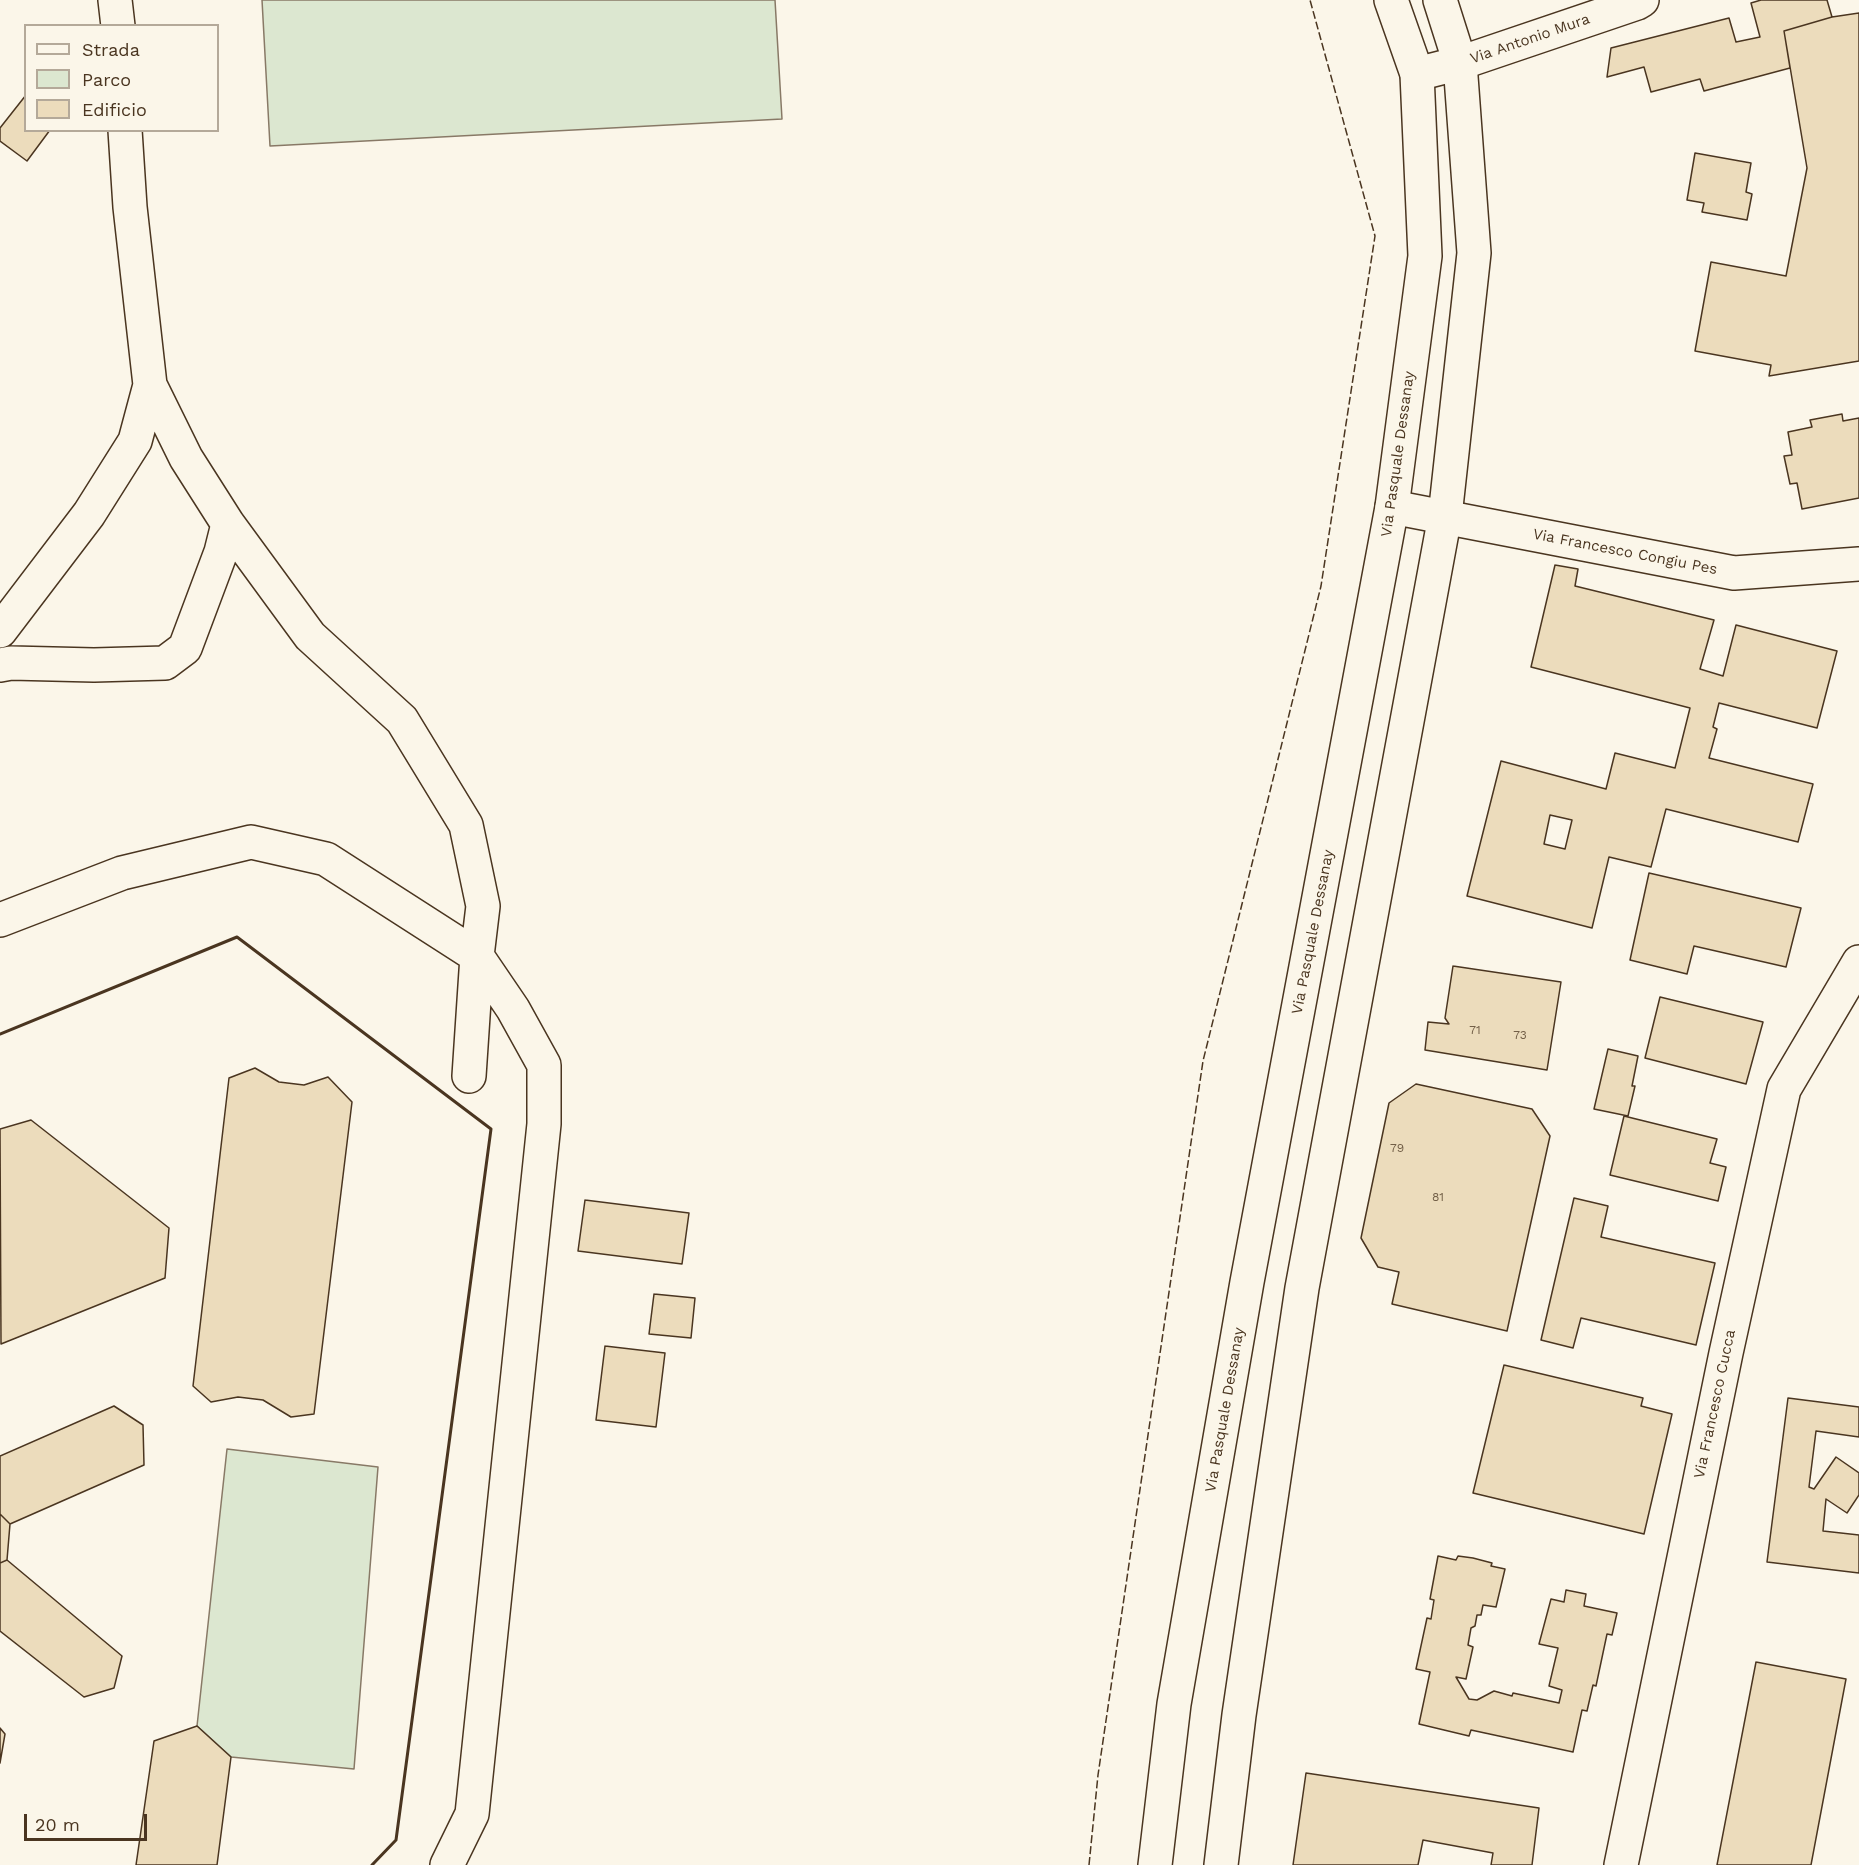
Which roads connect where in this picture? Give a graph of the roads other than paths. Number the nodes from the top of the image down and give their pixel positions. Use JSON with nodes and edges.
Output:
{"nodes":[{"id":1,"x":116,"y":0,"type":"edge"},
{"id":2,"x":1391,"y":0,"type":"edge"},
{"id":3,"x":1440,"y":0,"type":"edge"},
{"id":4,"x":1642,"y":0,"type":"edge"},
{"id":5,"x":118,"y":24,"type":"edge"},
{"id":6,"x":1460,"y":63,"type":"junction"},
{"id":7,"x":1417,"y":74,"type":"junction"},
{"id":8,"x":125,"y":132,"type":"edge"},
{"id":9,"x":150,"y":385,"type":"junction"},
{"id":10,"x":1392,"y":507,"type":"junction"},
{"id":11,"x":1445,"y":516,"type":"junction"},
{"id":12,"x":228,"y":524,"type":"junction"},
{"id":13,"x":1859,"y":564,"type":"edge"},
{"id":14,"x":0,"y":631,"type":"edge"},
{"id":15,"x":0,"y":665,"type":"edge"},
{"id":16,"x":0,"y":920,"type":"edge"},
{"id":17,"x":477,"y":956,"type":"junction"},
{"id":18,"x":1859,"y":962,"type":"edge"},
{"id":19,"x":469,"y":1076,"type":"dead end"},
{"id":20,"x":447,"y":1865,"type":"edge"},
{"id":21,"x":1155,"y":1865,"type":"edge"},
{"id":22,"x":1221,"y":1865,"type":"edge"},
{"id":23,"x":1621,"y":1865,"type":"edge"}],
"edges":[{"from":1,"to":5,"type":"main road"},
{"from":2,"to":7,"type":"main road","name":"Via Pasquale Dessanay"},
{"from":3,"to":6,"type":"main road"},
{"from":4,"to":6,"type":"main road","name":"Via Antonio Mura"},
{"from":6,"to":7,"type":"main road","name":"Via Antonio Mura"},
{"from":6,"to":11,"type":"main road"},
{"from":7,"to":10,"type":"main road","name":"Via Pasquale Dessanay"},
{"from":8,"to":9,"type":"main road"},
{"from":9,"to":12,"type":"main road"},
{"from":9,"to":14,"type":"main road"},
{"from":10,"to":11,"type":"main road","name":"Via Francesco Congiu Pes"},
{"from":10,"to":21,"type":"main road","name":"Via Pasquale Dessanay"},
{"from":11,"to":13,"type":"main road","name":"Via Francesco Congiu Pes"},
{"from":11,"to":22,"type":"main road"},
{"from":12,"to":15,"type":"main road"},
{"from":12,"to":17,"type":"main road"},
{"from":16,"to":17,"type":"main road"},
{"from":17,"to":19,"type":"main road"},
{"from":17,"to":20,"type":"main road"},
{"from":18,"to":23,"type":"main road","name":"Via Francesco Cucca"}]}
